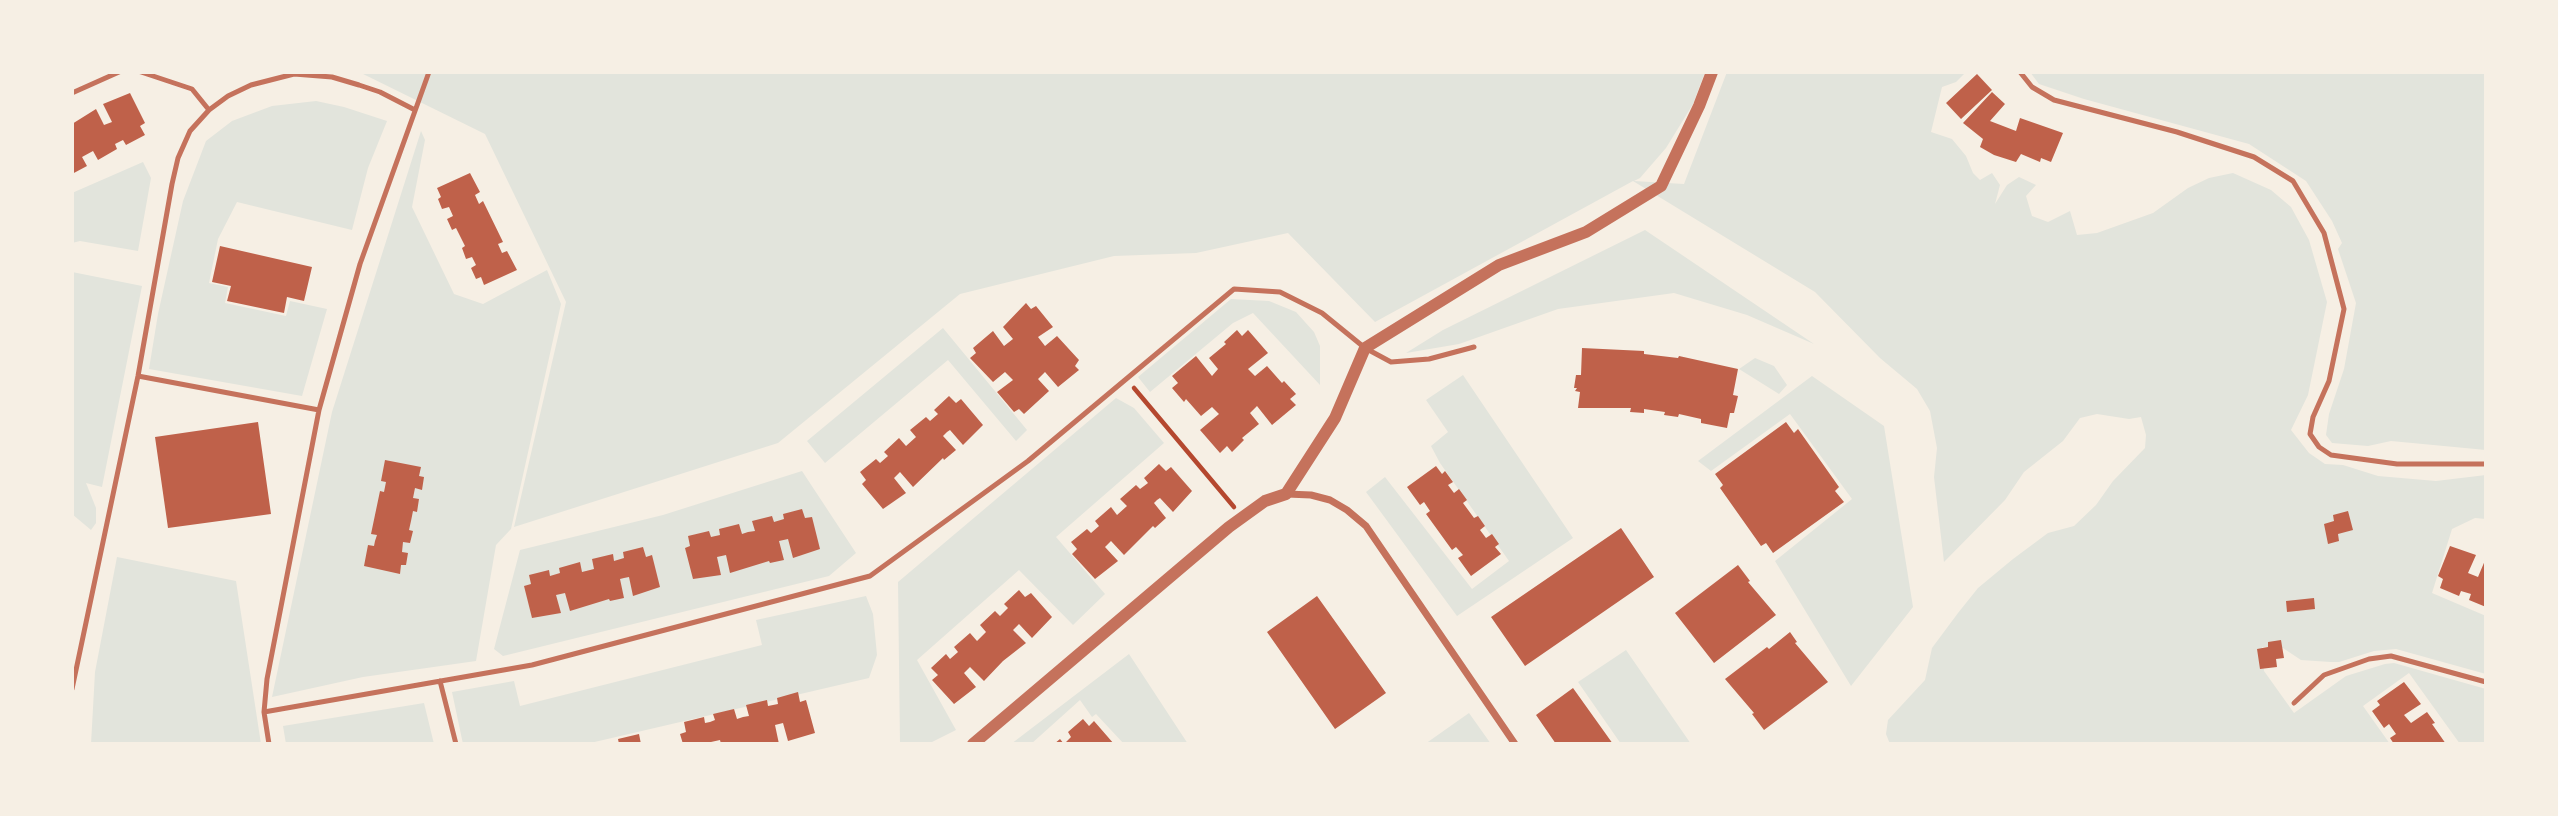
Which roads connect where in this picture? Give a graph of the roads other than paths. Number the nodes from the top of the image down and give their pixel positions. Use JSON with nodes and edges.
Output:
{"nodes":[{"id":1,"x":119,"y":72,"type":"edge"},
{"id":2,"x":141,"y":72,"type":"edge"},
{"id":3,"x":429,"y":72,"type":"edge"},
{"id":4,"x":1712,"y":72,"type":"edge"},
{"id":5,"x":2020,"y":72,"type":"edge"},
{"id":6,"x":72,"y":93,"type":"edge"},
{"id":7,"x":209,"y":110,"type":"junction"},
{"id":8,"x":415,"y":110,"type":"junction"},
{"id":9,"x":1474,"y":347,"type":"dead end"},
{"id":10,"x":1365,"y":348,"type":"junction"},
{"id":11,"x":138,"y":376,"type":"junction"},
{"id":12,"x":318,"y":410,"type":"junction"},
{"id":13,"x":2486,"y":464,"type":"edge"},
{"id":14,"x":1286,"y":494,"type":"junction"},
{"id":15,"x":440,"y":681,"type":"junction"},
{"id":16,"x":2486,"y":682,"type":"edge"},
{"id":17,"x":72,"y":689,"type":"edge"},
{"id":18,"x":2294,"y":703,"type":"dead end"},
{"id":19,"x":264,"y":712,"type":"junction"},
{"id":20,"x":270,"y":744,"type":"edge"},
{"id":21,"x":456,"y":744,"type":"edge"},
{"id":22,"x":973,"y":744,"type":"edge"},
{"id":23,"x":1515,"y":744,"type":"edge"}],
"edges":[{"from":1,"to":6,"type":"lane"},
{"from":2,"to":7,"type":"lane"},
{"from":3,"to":8,"type":"lane"},
{"from":4,"to":10,"type":"street"},
{"from":5,"to":13,"type":"lane"},
{"from":7,"to":8,"type":"lane"},
{"from":7,"to":11,"type":"lane"},
{"from":8,"to":12,"type":"lane"},
{"from":9,"to":10,"type":"lane"},
{"from":10,"to":14,"type":"street"},
{"from":10,"to":15,"type":"lane"},
{"from":11,"to":12,"type":"lane"},
{"from":11,"to":17,"type":"lane"},
{"from":12,"to":19,"type":"lane"},
{"from":14,"to":22,"type":"street"},
{"from":14,"to":23,"type":"street"},
{"from":15,"to":19,"type":"lane"},
{"from":15,"to":21,"type":"lane"},
{"from":16,"to":18,"type":"lane"},
{"from":19,"to":20,"type":"lane"}]}
